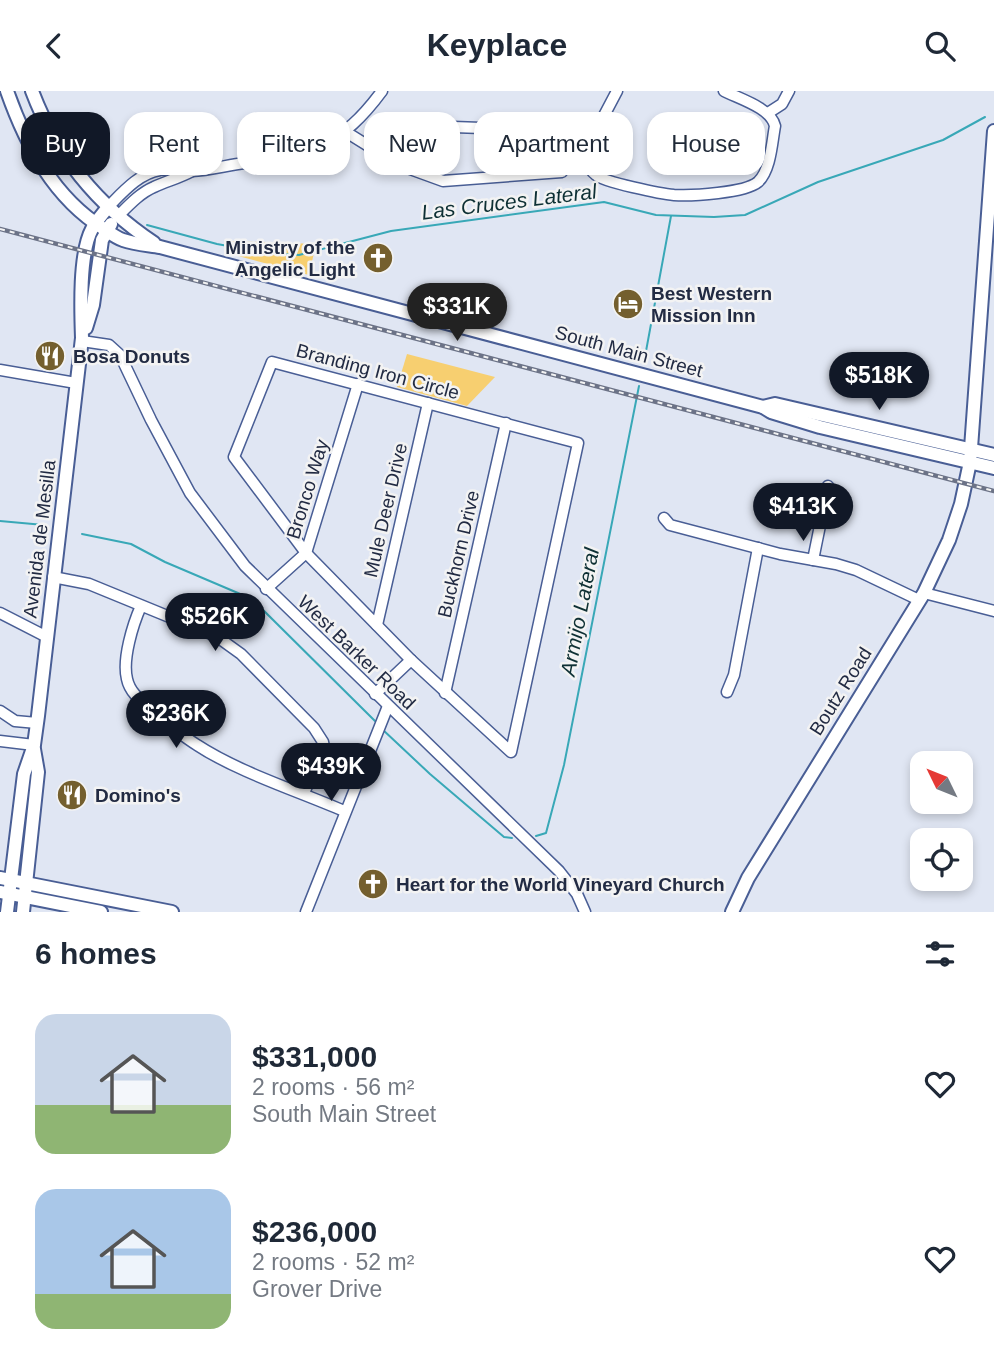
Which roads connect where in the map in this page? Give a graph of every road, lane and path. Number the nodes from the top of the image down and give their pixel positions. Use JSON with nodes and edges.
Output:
{"nodes":[{"id":1,"x":7,"y":91,"type":"edge"},
{"id":2,"x":32,"y":91,"type":"edge"},
{"id":3,"x":382,"y":91,"type":"edge"},
{"id":4,"x":617,"y":91,"type":"edge"},
{"id":5,"x":724,"y":91,"type":"edge"},
{"id":6,"x":789,"y":91,"type":"edge"},
{"id":7,"x":41,"y":112,"type":"edge"},
{"id":8,"x":768,"y":113,"type":"junction"},
{"id":9,"x":21,"y":126,"type":"edge"},
{"id":10,"x":350,"y":127,"type":"edge"},
{"id":11,"x":994,"y":131,"type":"edge"},
{"id":12,"x":399,"y":165,"type":"joint"},
{"id":13,"x":48,"y":175,"type":"edge"},
{"id":14,"x":78,"y":175,"type":"edge"},
{"id":15,"x":150,"y":175,"type":"edge"},
{"id":16,"x":185,"y":175,"type":"edge"},
{"id":17,"x":991,"y":198,"type":"edge"},
{"id":18,"x":113,"y":211,"type":"junction"},
{"id":19,"x":101,"y":227,"type":"junction"},
{"id":20,"x":160,"y":247,"type":"junction"},
{"id":21,"x":82,"y":339,"type":"junction"},
{"id":22,"x":0,"y":370,"type":"edge"},
{"id":23,"x":76,"y":383,"type":"junction"},
{"id":24,"x":358,"y":384,"type":"junction"},
{"id":25,"x":428,"y":403,"type":"junction"},
{"id":26,"x":506,"y":423,"type":"junction"},
{"id":27,"x":994,"y":455,"type":"edge"},
{"id":28,"x":971,"y":456,"type":"junction"},
{"id":29,"x":994,"y":468,"type":"edge"},
{"id":30,"x":828,"y":486,"type":"dead end"},
{"id":31,"x":664,"y":518,"type":"dead end"},
{"id":32,"x":758,"y":548,"type":"junction"},
{"id":33,"x":306,"y":553,"type":"junction"},
{"id":34,"x":813,"y":560,"type":"junction"},
{"id":35,"x":53,"y":577,"type":"junction"},
{"id":36,"x":267,"y":589,"type":"junction"},
{"id":37,"x":921,"y":596,"type":"junction"},
{"id":38,"x":141,"y":606,"type":"junction"},
{"id":39,"x":994,"y":611,"type":"edge"},
{"id":40,"x":0,"y":613,"type":"edge"},
{"id":41,"x":377,"y":625,"type":"junction"},
{"id":42,"x":47,"y":637,"type":"junction"},
{"id":43,"x":411,"y":660,"type":"junction"},
{"id":44,"x":727,"y":692,"type":"dead end"},
{"id":45,"x":445,"y":693,"type":"junction"},
{"id":46,"x":375,"y":694,"type":"junction"},
{"id":47,"x":387,"y":706,"type":"junction"},
{"id":48,"x":0,"y":711,"type":"edge"},
{"id":49,"x":37,"y":723,"type":"junction"},
{"id":50,"x":0,"y":741,"type":"edge"},
{"id":51,"x":34,"y":745,"type":"junction"},
{"id":52,"x":304,"y":793,"type":"junction"},
{"id":53,"x":344,"y":811,"type":"junction"},
{"id":54,"x":5,"y":886,"type":"edge"},
{"id":55,"x":26,"y":890,"type":"junction"},
{"id":56,"x":7,"y":912,"type":"edge"},
{"id":57,"x":23,"y":912,"type":"edge"},
{"id":58,"x":101,"y":912,"type":"edge"},
{"id":59,"x":172,"y":912,"type":"edge"},
{"id":60,"x":306,"y":912,"type":"edge"},
{"id":61,"x":585,"y":912,"type":"edge"},
{"id":62,"x":732,"y":912,"type":"edge"}],
"edges":[{"from":1,"to":9,"type":"main road","name":"South Main Street"},
{"from":2,"to":7,"type":"main road","name":"South Main Street"},
{"from":3,"to":10,"type":"street"},
{"from":4,"to":8,"type":"street"},
{"from":5,"to":8,"type":"street"},
{"from":6,"to":8,"type":"street"},
{"from":11,"to":17,"type":"main road","name":"Boutz Road"},
{"from":12,"to":12,"type":"street"},
{"from":13,"to":19,"type":"main road","name":"South Main Street"},
{"from":14,"to":18,"type":"main road","name":"South Main Street"},
{"from":15,"to":18,"type":"street"},
{"from":16,"to":18,"type":"street"},
{"from":17,"to":28,"type":"main road","name":"Boutz Road"},
{"from":18,"to":19,"type":"main road","name":"Avenida de Mesilla"},
{"from":18,"to":20,"type":"main road","name":"South Main Street"},
{"from":19,"to":20,"type":"main road","name":"South Main Street"},
{"from":19,"to":21,"type":"main road","name":"Avenida de Mesilla"},
{"from":20,"to":28,"type":"main road","name":"South Main Street"},
{"from":21,"to":23,"type":"main road","name":"Avenida de Mesilla"},
{"from":21,"to":36,"type":"street","name":"West Barker Road"},
{"from":22,"to":23,"type":"street"},
{"from":23,"to":35,"type":"main road","name":"Avenida de Mesilla"},
{"from":24,"to":25,"type":"street","name":"Branding Iron Circle"},
{"from":24,"to":33,"type":"street","name":"Bronco Way"},
{"from":24,"to":33,"type":"street","name":"Branding Iron Circle"},
{"from":25,"to":26,"type":"street","name":"Branding Iron Circle"},
{"from":25,"to":41,"type":"street","name":"Mule Deer Drive"},
{"from":26,"to":45,"type":"street","name":"Buckhorn Drive"},
{"from":26,"to":45,"type":"street","name":"Branding Iron Circle"},
{"from":27,"to":28,"type":"main road","name":"South Main Street"},
{"from":28,"to":29,"type":"main road","name":"South Main Street"},
{"from":28,"to":37,"type":"main road","name":"Boutz Road"},
{"from":30,"to":34,"type":"street"},
{"from":31,"to":32,"type":"street"},
{"from":32,"to":34,"type":"street"},
{"from":32,"to":44,"type":"street"},
{"from":33,"to":36,"type":"street","name":"Bronco Way"},
{"from":33,"to":41,"type":"street","name":"Branding Iron Circle"},
{"from":34,"to":37,"type":"street"},
{"from":35,"to":38,"type":"street"},
{"from":35,"to":42,"type":"main road","name":"Avenida de Mesilla"},
{"from":36,"to":46,"type":"street","name":"West Barker Road"},
{"from":37,"to":39,"type":"street"},
{"from":37,"to":62,"type":"main road","name":"Boutz Road"},
{"from":38,"to":52,"type":"street"},
{"from":38,"to":52,"type":"street"},
{"from":40,"to":42,"type":"street"},
{"from":41,"to":43,"type":"street","name":"Branding Iron Circle"},
{"from":42,"to":49,"type":"main road","name":"Avenida de Mesilla"},
{"from":43,"to":45,"type":"street","name":"Branding Iron Circle"},
{"from":43,"to":46,"type":"street"},
{"from":46,"to":47,"type":"street","name":"West Barker Road"},
{"from":47,"to":53,"type":"street"},
{"from":47,"to":61,"type":"street","name":"West Barker Road"},
{"from":48,"to":49,"type":"street"},
{"from":49,"to":51,"type":"main road","name":"Avenida de Mesilla"},
{"from":50,"to":51,"type":"street"},
{"from":51,"to":54,"type":"main road","name":"Avenida de Mesilla"},
{"from":51,"to":55,"type":"main road","name":"Avenida de Mesilla"},
{"from":52,"to":53,"type":"street"},
{"from":53,"to":60,"type":"street"},
{"from":54,"to":55,"type":"main road"},
{"from":54,"to":56,"type":"main road","name":"Avenida de Mesilla"},
{"from":55,"to":57,"type":"main road","name":"Avenida de Mesilla"},
{"from":55,"to":58,"type":"main road"},
{"from":55,"to":59,"type":"main road"}]}
